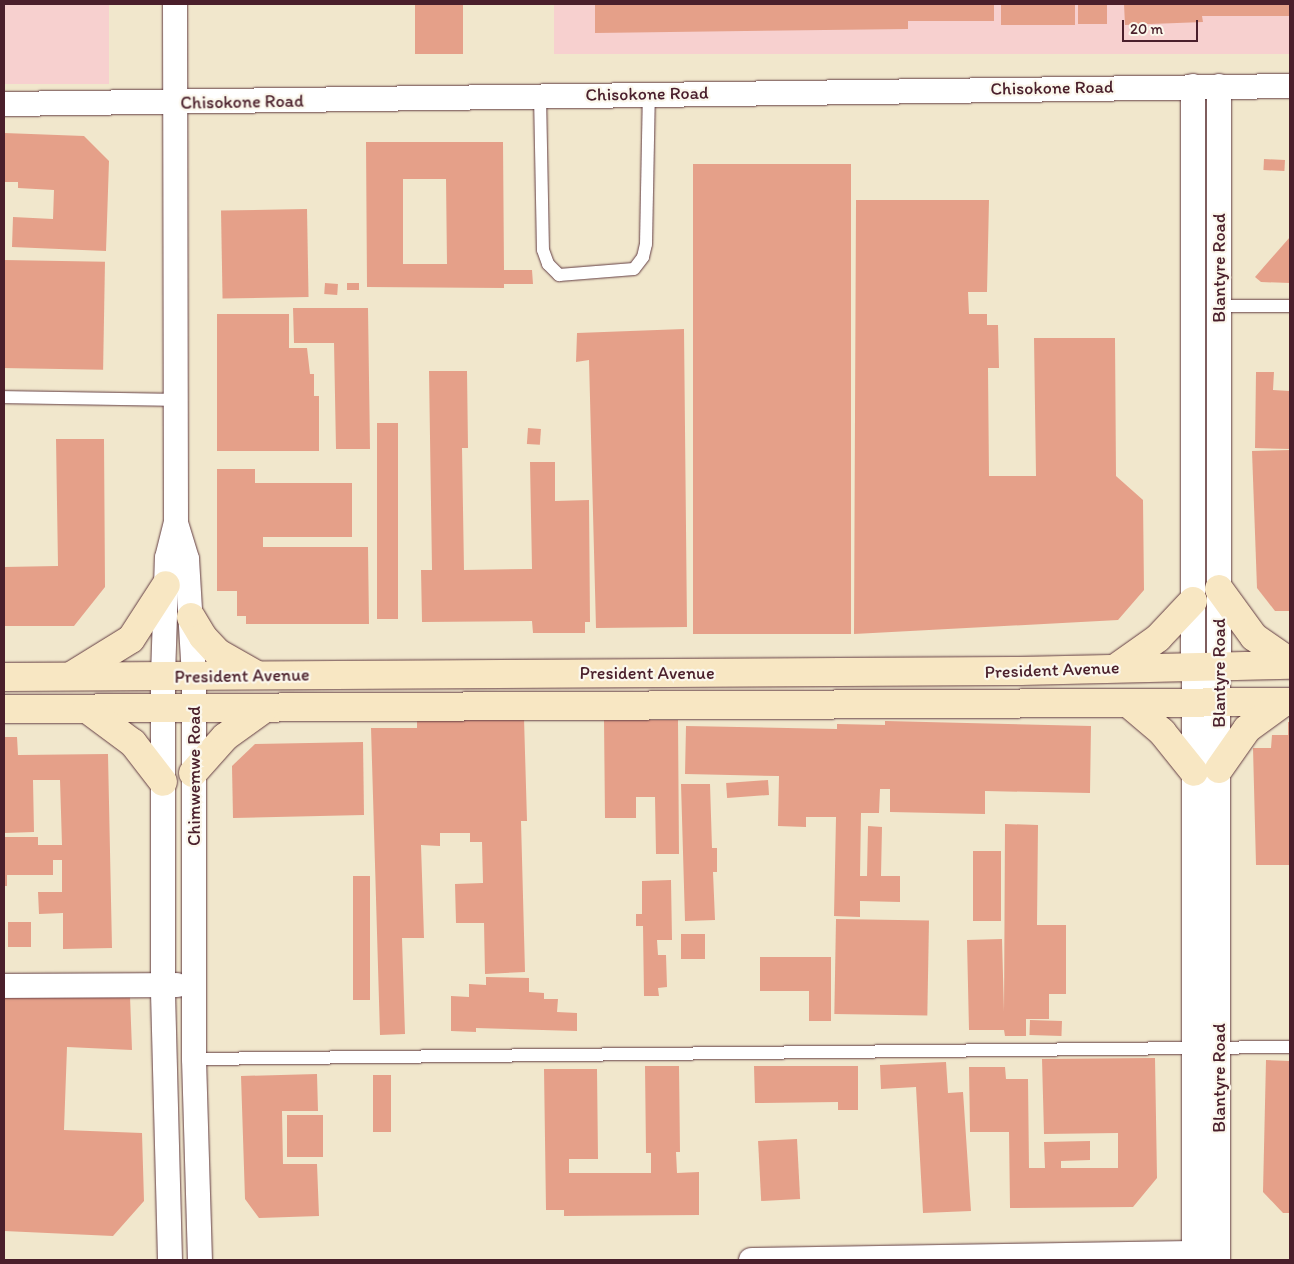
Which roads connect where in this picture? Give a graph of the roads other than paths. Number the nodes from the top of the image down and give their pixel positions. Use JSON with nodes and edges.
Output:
{"nodes":[{"id":1,"x":175,"y":4,"type":"edge"},
{"id":2,"x":1193,"y":86,"type":"junction"},
{"id":3,"x":1219,"y":86,"type":"junction"},
{"id":4,"x":1290,"y":86,"type":"edge"},
{"id":5,"x":649,"y":94,"type":"junction"},
{"id":6,"x":540,"y":95,"type":"junction"},
{"id":7,"x":4,"y":104,"type":"edge"},
{"id":8,"x":174,"y":104,"type":"junction"},
{"id":9,"x":1219,"y":306,"type":"junction"},
{"id":10,"x":1290,"y":306,"type":"edge"},
{"id":11,"x":4,"y":397,"type":"edge"},
{"id":12,"x":176,"y":400,"type":"junction"},
{"id":13,"x":176,"y":523,"type":"junction"},
{"id":14,"x":166,"y":586,"type":"junction"},
{"id":15,"x":1219,"y":589,"type":"junction"},
{"id":16,"x":1193,"y":601,"type":"junction"},
{"id":17,"x":191,"y":616,"type":"junction"},
{"id":18,"x":1290,"y":664,"type":"edge"},
{"id":19,"x":1206,"y":666,"type":"junction"},
{"id":20,"x":1116,"y":668,"type":"junction"},
{"id":21,"x":259,"y":675,"type":"junction"},
{"id":22,"x":163,"y":676,"type":"junction"},
{"id":23,"x":194,"y":676,"type":"junction"},
{"id":24,"x":4,"y":677,"type":"edge"},
{"id":25,"x":70,"y":677,"type":"junction"},
{"id":26,"x":1287,"y":702,"type":"edge"},
{"id":27,"x":1128,"y":703,"type":"junction"},
{"id":28,"x":1206,"y":703,"type":"junction"},
{"id":29,"x":163,"y":708,"type":"junction"},
{"id":30,"x":194,"y":708,"type":"junction"},
{"id":31,"x":4,"y":709,"type":"edge"},
{"id":32,"x":87,"y":709,"type":"junction"},
{"id":33,"x":264,"y":709,"type":"junction"},
{"id":34,"x":1207,"y":770,"type":"junction"},
{"id":35,"x":193,"y":773,"type":"junction"},
{"id":36,"x":163,"y":782,"type":"junction"},
{"id":37,"x":194,"y":984,"type":"junction"},
{"id":38,"x":163,"y":985,"type":"junction"},
{"id":39,"x":4,"y":986,"type":"edge"},
{"id":40,"x":1208,"y":1047,"type":"junction"},
{"id":41,"x":1290,"y":1047,"type":"edge"},
{"id":42,"x":194,"y":1059,"type":"junction"},
{"id":43,"x":1194,"y":1257,"type":"edge"},
{"id":44,"x":1223,"y":1258,"type":"edge"},
{"id":45,"x":170,"y":1260,"type":"edge"},
{"id":46,"x":200,"y":1260,"type":"edge"},
{"id":47,"x":751,"y":1260,"type":"edge"},
{"id":48,"x":757,"y":1260,"type":"edge"}],
"edges":[{"from":1,"to":8,"type":"street"},
{"from":2,"to":3,"type":"street","name":"Chisokone Road"},
{"from":2,"to":5,"type":"street","name":"Chisokone Road"},
{"from":2,"to":16,"type":"street","name":"Blantyre Road"},
{"from":3,"to":4,"type":"street","name":"Chisokone Road"},
{"from":3,"to":9,"type":"street","name":"Blantyre Road"},
{"from":5,"to":6,"type":"street","name":"Chisokone Road"},
{"from":5,"to":6,"type":"lane"},
{"from":6,"to":8,"type":"street","name":"Chisokone Road"},
{"from":7,"to":8,"type":"street","name":"Chisokone Road"},
{"from":8,"to":12,"type":"street"},
{"from":9,"to":10,"type":"lane"},
{"from":9,"to":15,"type":"street","name":"Blantyre Road"},
{"from":11,"to":12,"type":"lane"},
{"from":12,"to":13,"type":"street"},
{"from":13,"to":14,"type":"street","name":"Chimwemwe Road"},
{"from":13,"to":17,"type":"street","name":"Chimwemwe Road"},
{"from":14,"to":22,"type":"street","name":"Chimwemwe Road"},
{"from":14,"to":25,"type":"main road"},
{"from":15,"to":18,"type":"main road"},
{"from":15,"to":19,"type":"street","name":"Blantyre Road"},
{"from":16,"to":19,"type":"street","name":"Blantyre Road"},
{"from":16,"to":20,"type":"main road"},
{"from":17,"to":21,"type":"main road"},
{"from":17,"to":23,"type":"street","name":"Chimwemwe Road"},
{"from":18,"to":19,"type":"main road","name":"President Avenue"},
{"from":19,"to":20,"type":"main road","name":"President Avenue"},
{"from":19,"to":28,"type":"street","name":"Blantyre Road"},
{"from":20,"to":21,"type":"main road","name":"President Avenue"},
{"from":21,"to":23,"type":"main road","name":"President Avenue"},
{"from":22,"to":23,"type":"main road","name":"President Avenue"},
{"from":22,"to":25,"type":"main road","name":"President Avenue"},
{"from":22,"to":29,"type":"street","name":"Chimwemwe Road"},
{"from":23,"to":30,"type":"street","name":"Chimwemwe Road"},
{"from":24,"to":25,"type":"main road","name":"President Avenue"},
{"from":26,"to":28,"type":"main road","name":"President Avenue"},
{"from":26,"to":34,"type":"main road"},
{"from":27,"to":28,"type":"main road","name":"President Avenue"},
{"from":27,"to":33,"type":"main road","name":"President Avenue"},
{"from":27,"to":34,"type":"main road"},
{"from":28,"to":34,"type":"street","name":"Blantyre Road"},
{"from":29,"to":30,"type":"main road","name":"President Avenue"},
{"from":29,"to":32,"type":"main road","name":"President Avenue"},
{"from":29,"to":36,"type":"street","name":"Chimwemwe Road"},
{"from":30,"to":33,"type":"main road","name":"President Avenue"},
{"from":30,"to":35,"type":"street","name":"Chimwemwe Road"},
{"from":31,"to":32,"type":"main road","name":"President Avenue"},
{"from":32,"to":36,"type":"main road"},
{"from":33,"to":35,"type":"main road"},
{"from":34,"to":40,"type":"street","name":"Blantyre Road"},
{"from":35,"to":37,"type":"street","name":"Chimwemwe Road"},
{"from":36,"to":38,"type":"street","name":"Chimwemwe Road"},
{"from":37,"to":38,"type":"street"},
{"from":37,"to":42,"type":"street","name":"Chimwemwe Road"},
{"from":38,"to":39,"type":"street"},
{"from":38,"to":45,"type":"street","name":"Chimwemwe Road"},
{"from":40,"to":41,"type":"lane"},
{"from":40,"to":42,"type":"lane"},
{"from":40,"to":43,"type":"street","name":"Blantyre Road"},
{"from":40,"to":44,"type":"street","name":"Blantyre Road"},
{"from":42,"to":46,"type":"street","name":"Chimwemwe Road"},
{"from":43,"to":44,"type":"street"},
{"from":43,"to":48,"type":"street"},
{"from":47,"to":48,"type":"street"}]}
